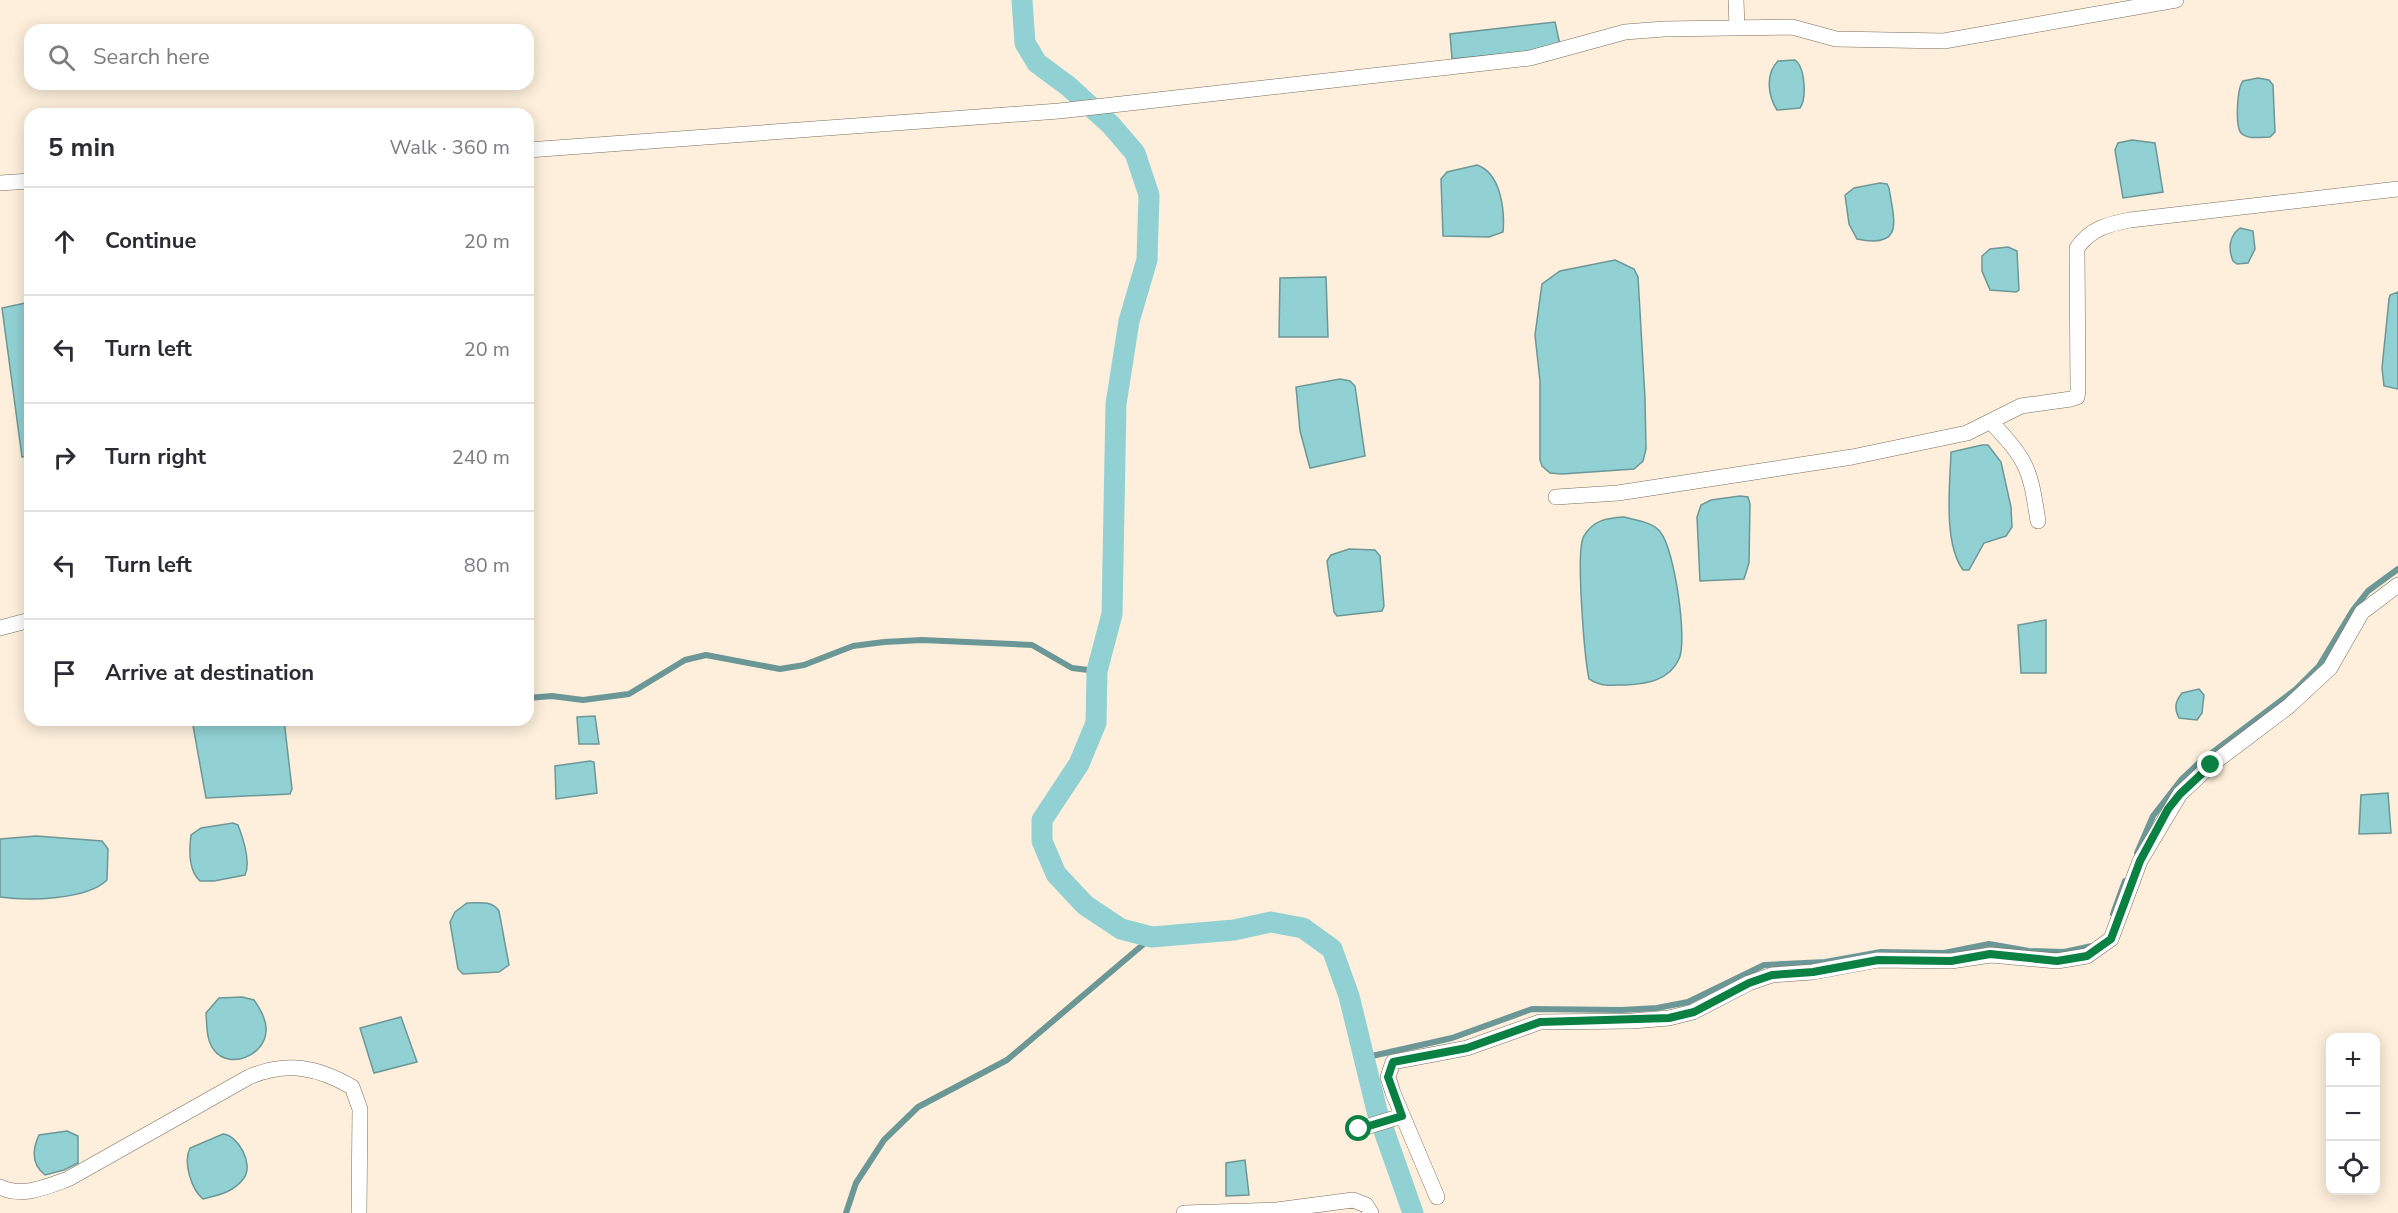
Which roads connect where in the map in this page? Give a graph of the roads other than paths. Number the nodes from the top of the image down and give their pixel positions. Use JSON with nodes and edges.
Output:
{"nodes":[{"id":1,"x":1736,"y":0,"type":"edge"},
{"id":2,"x":2176,"y":0,"type":"edge"},
{"id":3,"x":1737,"y":27,"type":"junction"},
{"id":4,"x":534,"y":150,"type":"edge"},
{"id":5,"x":24,"y":181,"type":"edge"},
{"id":6,"x":0,"y":183,"type":"edge"},
{"id":7,"x":2398,"y":189,"type":"edge"},
{"id":8,"x":1991,"y":422,"type":"junction"},
{"id":9,"x":1556,"y":497,"type":"dead end"},
{"id":10,"x":2038,"y":521,"type":"dead end"},
{"id":11,"x":2398,"y":585,"type":"edge"},
{"id":12,"x":24,"y":622,"type":"edge"},
{"id":13,"x":0,"y":628,"type":"edge"},
{"id":14,"x":1396,"y":1118,"type":"junction"},
{"id":15,"x":1359,"y":1129,"type":"dead end"},
{"id":16,"x":0,"y":1187,"type":"edge"},
{"id":17,"x":1437,"y":1197,"type":"dead end"},
{"id":18,"x":359,"y":1213,"type":"edge"},
{"id":19,"x":1184,"y":1213,"type":"edge"},
{"id":20,"x":1371,"y":1213,"type":"edge"}],
"edges":[{"from":1,"to":3,"type":"street"},
{"from":2,"to":3,"type":"street"},
{"from":3,"to":4,"type":"street"},
{"from":5,"to":6,"type":"street"},
{"from":7,"to":8,"type":"street"},
{"from":8,"to":9,"type":"street"},
{"from":8,"to":10,"type":"street"},
{"from":11,"to":14,"type":"street"},
{"from":12,"to":13,"type":"street"},
{"from":14,"to":15,"type":"street"},
{"from":14,"to":17,"type":"street"},
{"from":16,"to":18,"type":"street"},
{"from":19,"to":20,"type":"street"}]}
